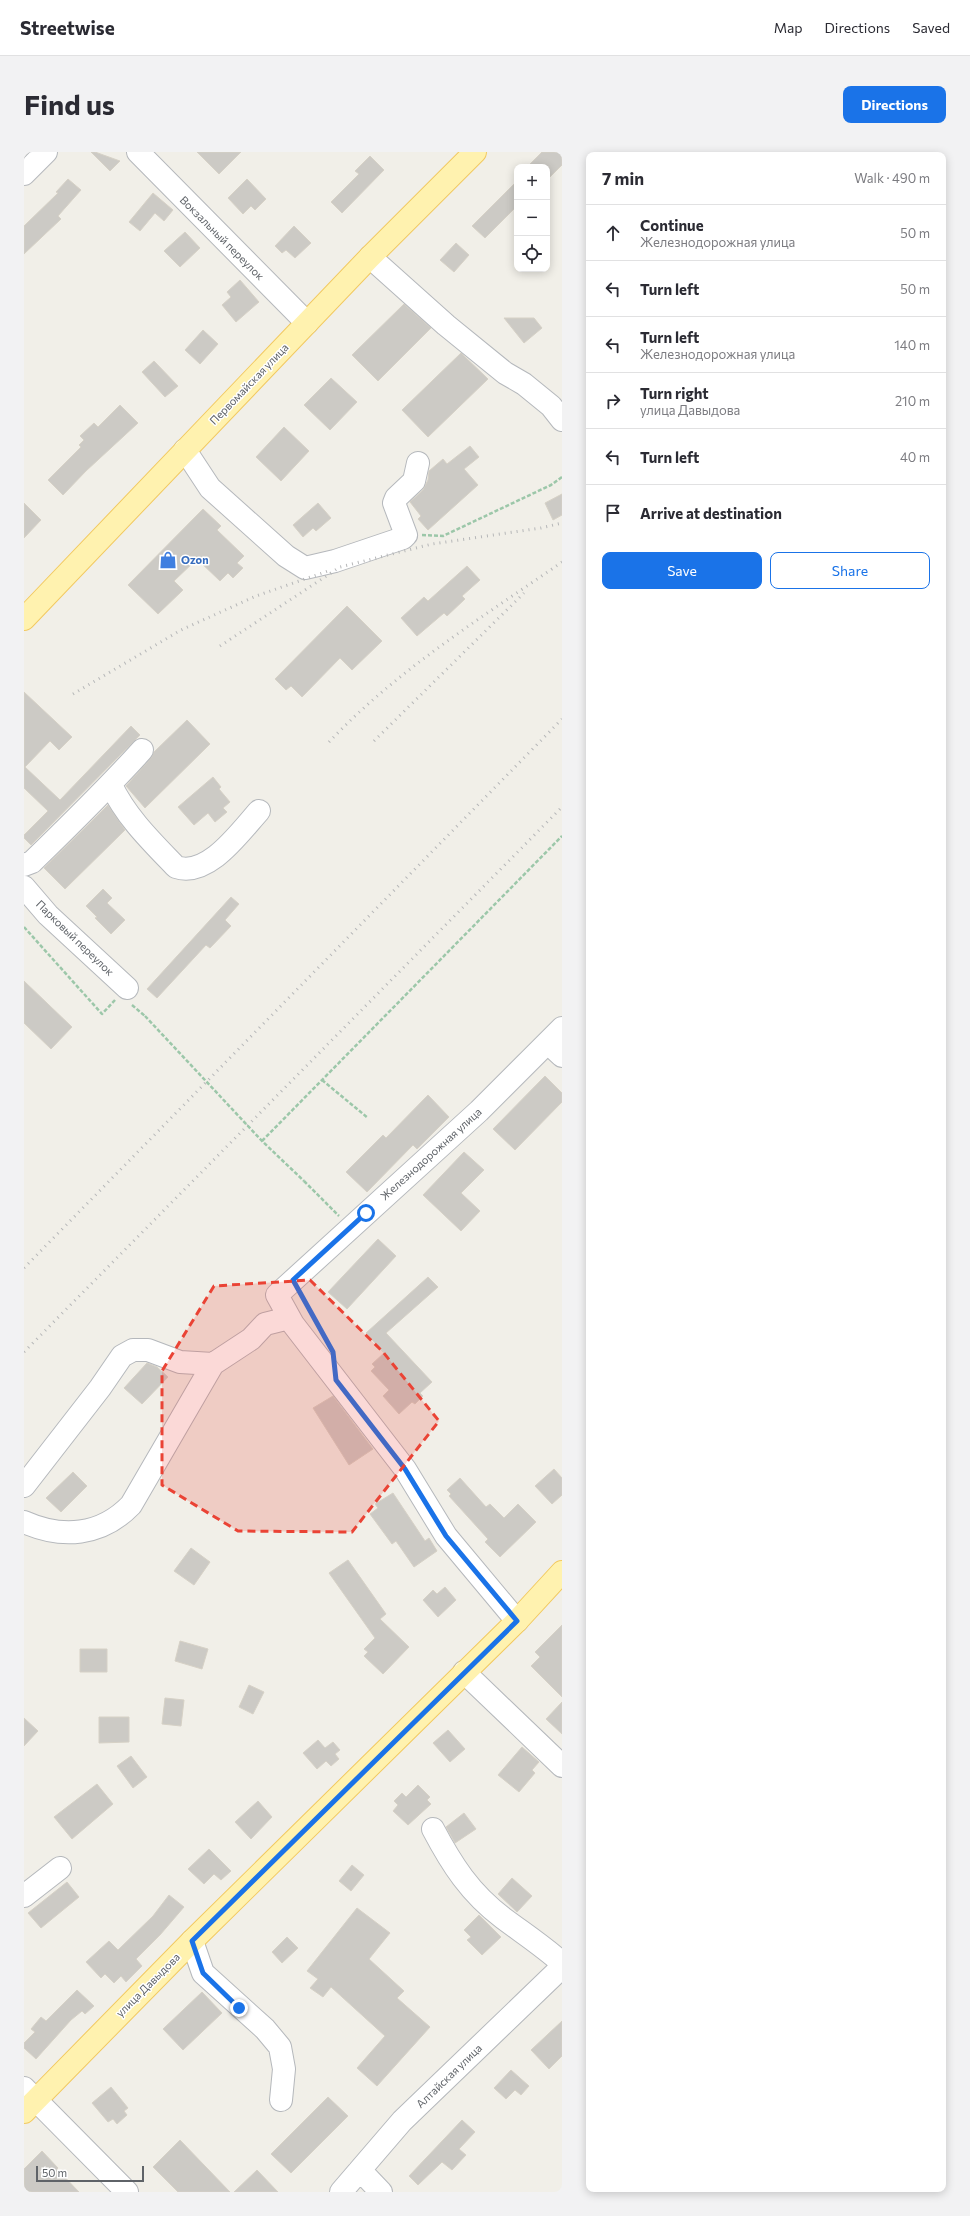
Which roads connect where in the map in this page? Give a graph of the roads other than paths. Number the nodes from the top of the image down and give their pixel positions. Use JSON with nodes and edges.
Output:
{"nodes":[{"id":1,"x":46,"y":152,"type":"edge"},
{"id":2,"x":138,"y":152,"type":"edge"},
{"id":3,"x":476,"y":152,"type":"edge"},
{"id":4,"x":24,"y":174,"type":"edge"},
{"id":5,"x":370,"y":256,"type":"junction"},
{"id":6,"x":307,"y":323,"type":"junction"},
{"id":7,"x":562,"y":420,"type":"edge"},
{"id":8,"x":185,"y":450,"type":"junction"},
{"id":9,"x":418,"y":463,"type":"dead end"},
{"id":10,"x":24,"y":619,"type":"edge"},
{"id":11,"x":142,"y":750,"type":"dead end"},
{"id":12,"x":111,"y":784,"type":"junction"},
{"id":13,"x":259,"y":811,"type":"dead end"},
{"id":14,"x":24,"y":865,"type":"edge"},
{"id":15,"x":24,"y":887,"type":"edge"},
{"id":16,"x":124,"y":992,"type":"road end"},
{"id":17,"x":557,"y":1042,"type":"edge"},
{"id":18,"x":289,"y":1318,"type":"junction"},
{"id":19,"x":213,"y":1364,"type":"junction"},
{"id":20,"x":24,"y":1486,"type":"edge"},
{"id":21,"x":24,"y":1522,"type":"edge"},
{"id":22,"x":562,"y":1572,"type":"edge"},
{"id":23,"x":517,"y":1621,"type":"junction"},
{"id":24,"x":464,"y":1672,"type":"junction"},
{"id":25,"x":562,"y":1766,"type":"edge"},
{"id":26,"x":433,"y":1829,"type":"dead end"},
{"id":27,"x":60,"y":1868,"type":"dead end"},
{"id":28,"x":24,"y":1896,"type":"edge"},
{"id":29,"x":192,"y":1941,"type":"junction"},
{"id":30,"x":562,"y":1963,"type":"edge"},
{"id":31,"x":562,"y":1967,"type":"edge"},
{"id":32,"x":28,"y":2100,"type":"edge"},
{"id":33,"x":281,"y":2100,"type":"dead end"},
{"id":34,"x":360,"y":2170,"type":"junction"},
{"id":35,"x":127,"y":2192,"type":"edge"},
{"id":36,"x":341,"y":2192,"type":"edge"},
{"id":37,"x":381,"y":2192,"type":"edge"}],
"edges":[{"from":1,"to":4,"type":"street"},
{"from":2,"to":6,"type":"street","name":"Вокзальный переулок"},
{"from":3,"to":5,"type":"main road","name":"Первомайская улица"},
{"from":5,"to":6,"type":"main road","name":"Первомайская улица"},
{"from":5,"to":7,"type":"street"},
{"from":6,"to":8,"type":"main road","name":"Первомайская улица"},
{"from":8,"to":9,"type":"street"},
{"from":8,"to":10,"type":"main road","name":"Первомайская улица"},
{"from":11,"to":12,"type":"street"},
{"from":12,"to":13,"type":"street"},
{"from":12,"to":14,"type":"street"},
{"from":15,"to":16,"type":"street","name":"Парковый переулок"},
{"from":17,"to":18,"type":"street","name":"Железнодорожная улица"},
{"from":18,"to":19,"type":"street"},
{"from":18,"to":23,"type":"street","name":"Железнодорожная улица"},
{"from":19,"to":20,"type":"street"},
{"from":19,"to":21,"type":"street"},
{"from":22,"to":23,"type":"main road","name":"улица Давыдова"},
{"from":23,"to":24,"type":"main road","name":"улица Давыдова"},
{"from":24,"to":25,"type":"street"},
{"from":24,"to":29,"type":"main road","name":"улица Давыдова"},
{"from":26,"to":30,"type":"street"},
{"from":27,"to":28,"type":"street"},
{"from":29,"to":32,"type":"main road","name":"улица Давыдова"},
{"from":29,"to":33,"type":"street"},
{"from":31,"to":34,"type":"street","name":"Алтайская улица"},
{"from":32,"to":35,"type":"street"},
{"from":34,"to":36,"type":"street","name":"Алтайская улица"},
{"from":34,"to":37,"type":"street"}]}
